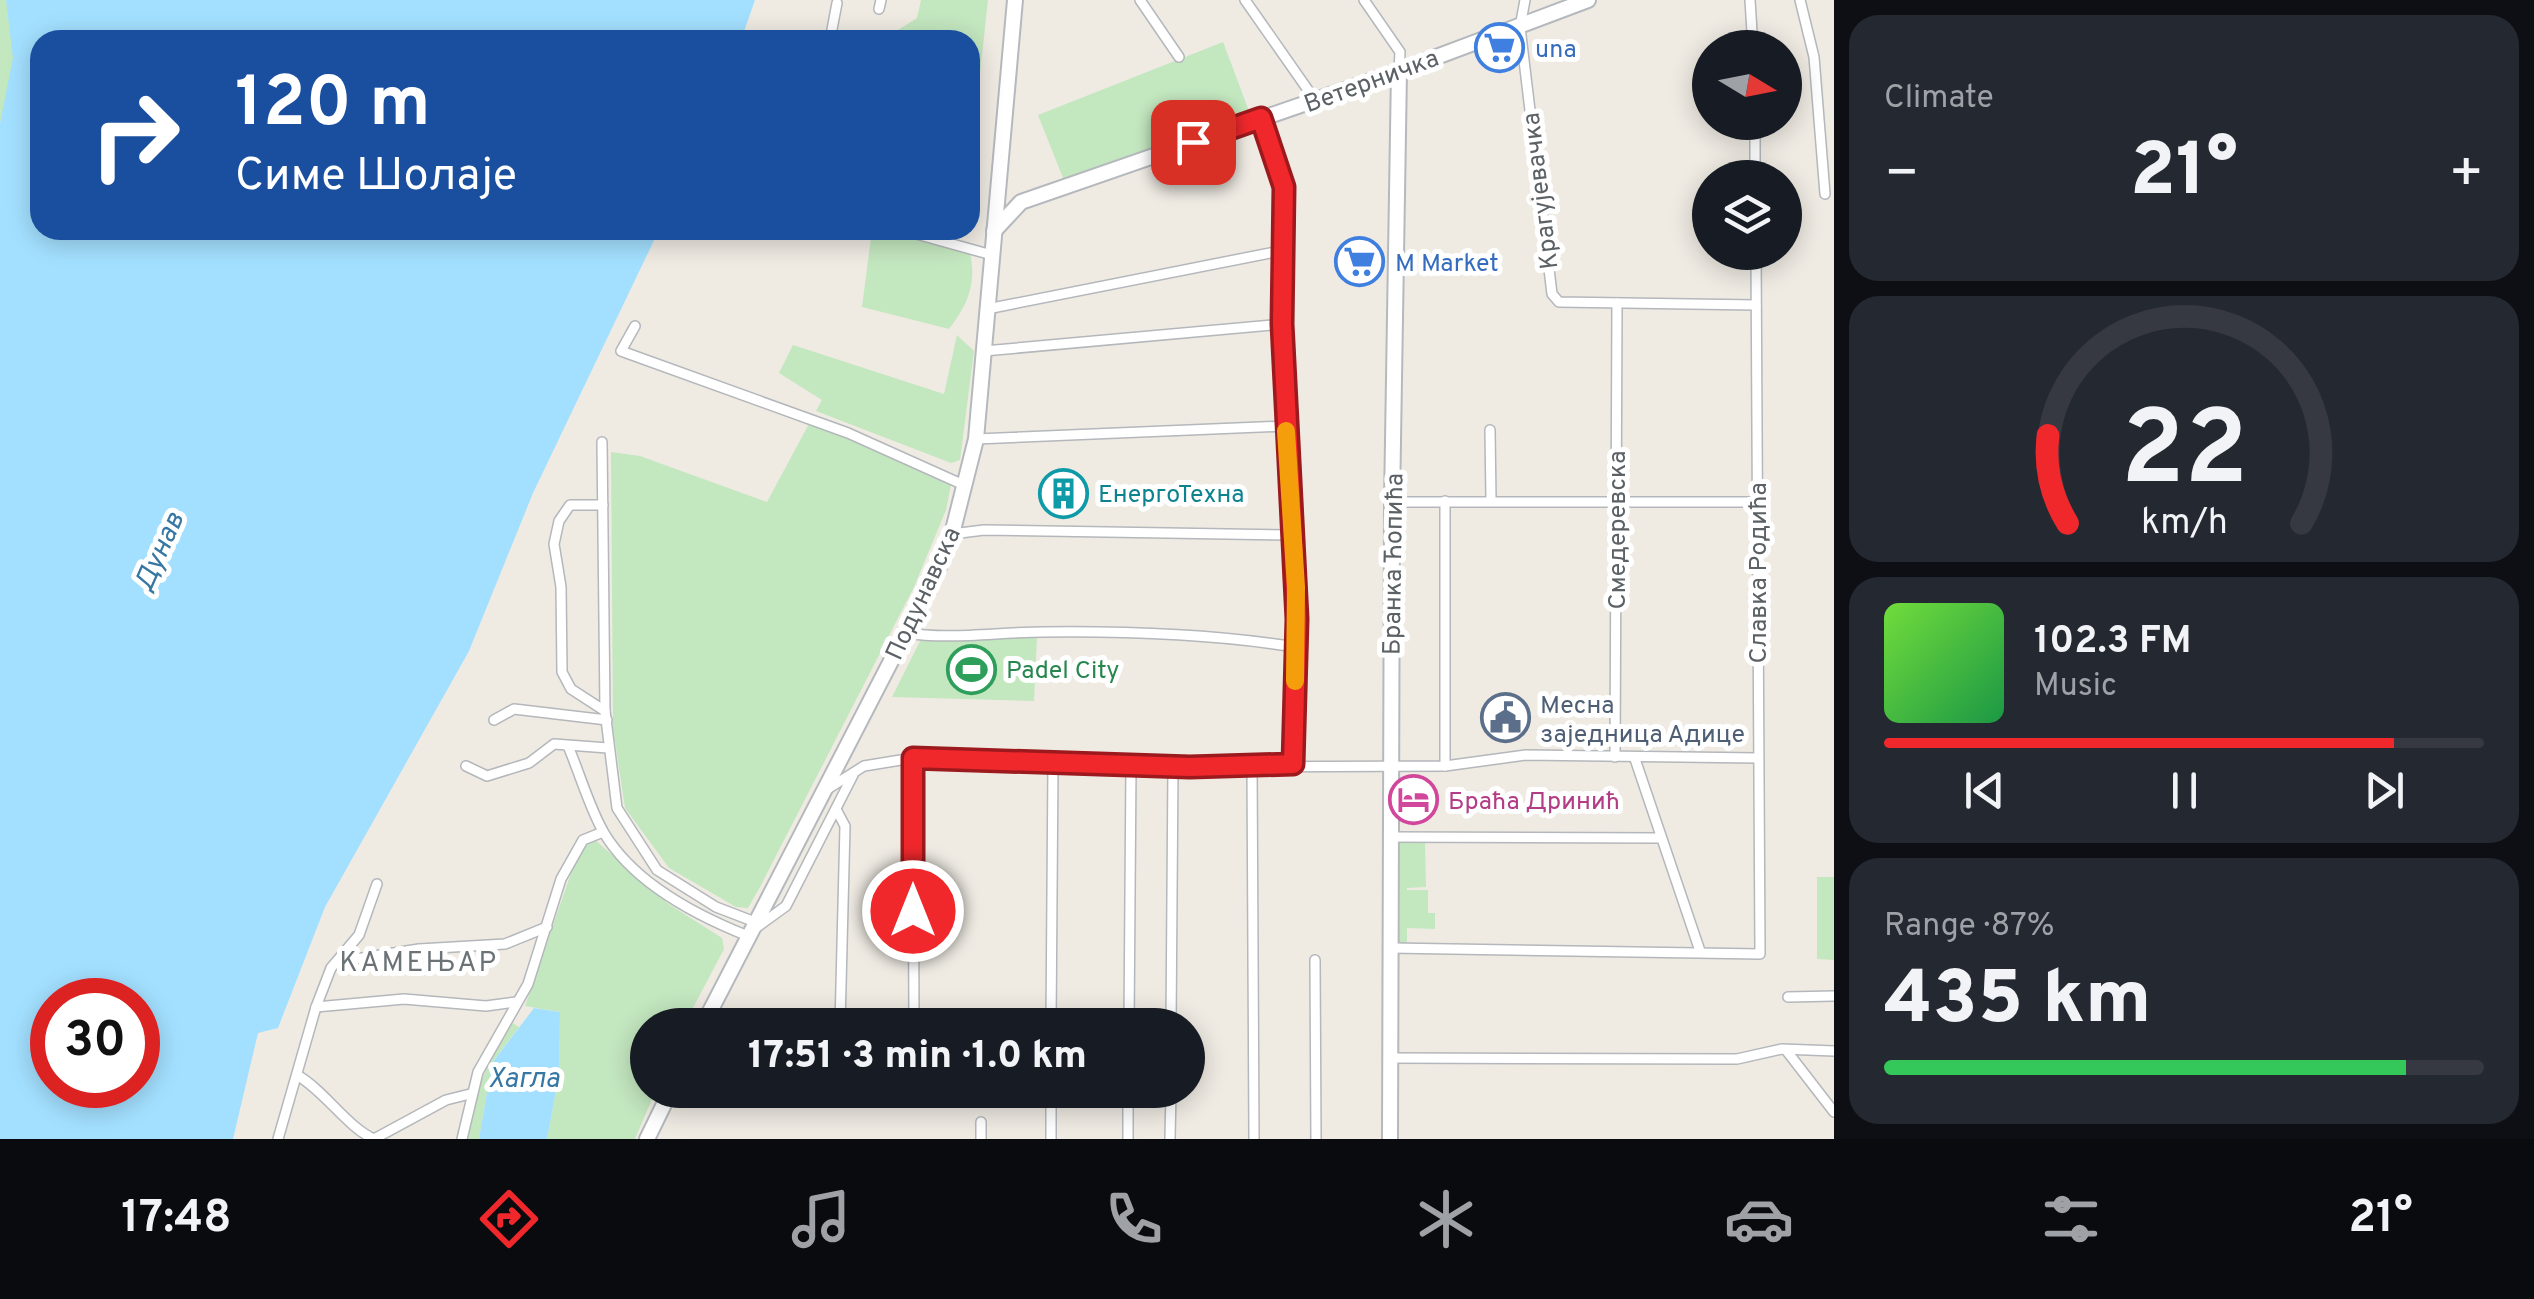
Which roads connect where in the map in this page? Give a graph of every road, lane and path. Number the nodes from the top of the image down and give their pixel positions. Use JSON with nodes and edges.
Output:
{"nodes":[{"id":1,"x":1015,"y":0,"type":"edge"},
{"id":2,"x":1140,"y":0,"type":"edge"},
{"id":3,"x":1245,"y":0,"type":"edge"},
{"id":4,"x":1364,"y":0,"type":"edge"},
{"id":5,"x":1525,"y":0,"type":"edge"},
{"id":6,"x":1588,"y":0,"type":"edge"},
{"id":7,"x":1750,"y":0,"type":"edge"},
{"id":8,"x":1800,"y":0,"type":"edge"},
{"id":9,"x":837,"y":4,"type":"dead end"},
{"id":10,"x":1520,"y":27,"type":"junction"},
{"id":11,"x":832,"y":30,"type":"edge"},
{"id":12,"x":1752,"y":30,"type":"edge"},
{"id":13,"x":1178,"y":57,"type":"dead end"},
{"id":14,"x":1400,"y":71,"type":"junction"},
{"id":15,"x":1315,"y":100,"type":"junction"},
{"id":16,"x":1261,"y":118,"type":"junction"},
{"id":17,"x":1825,"y":194,"type":"dead end"},
{"id":18,"x":994,"y":232,"type":"junction"},
{"id":19,"x":938,"y":240,"type":"edge"},
{"id":20,"x":1285,"y":250,"type":"junction"},
{"id":21,"x":992,"y":255,"type":"junction"},
{"id":22,"x":1756,"y":270,"type":"edge"},
{"id":23,"x":1617,"y":302,"type":"junction"},
{"id":24,"x":1756,"y":305,"type":"junction"},
{"id":25,"x":987,"y":309,"type":"junction"},
{"id":26,"x":1282,"y":324,"type":"junction"},
{"id":27,"x":634,"y":326,"type":"dead end"},
{"id":28,"x":984,"y":351,"type":"junction"},
{"id":29,"x":1286,"y":426,"type":"junction"},
{"id":30,"x":1490,"y":430,"type":"dead end"},
{"id":31,"x":976,"y":440,"type":"junction"},
{"id":32,"x":602,"y":442,"type":"dead end"},
{"id":33,"x":966,"y":486,"type":"junction"},
{"id":34,"x":1491,"y":500,"type":"junction"},
{"id":35,"x":1616,"y":500,"type":"junction"},
{"id":36,"x":1445,"y":501,"type":"junction"},
{"id":37,"x":1392,"y":502,"type":"junction"},
{"id":38,"x":1756,"y":502,"type":"junction"},
{"id":39,"x":603,"y":505,"type":"junction"},
{"id":40,"x":952,"y":534,"type":"junction"},
{"id":41,"x":1290,"y":535,"type":"junction"},
{"id":42,"x":906,"y":633,"type":"junction"},
{"id":43,"x":1296,"y":647,"type":"junction"},
{"id":44,"x":606,"y":715,"type":"junction"},
{"id":45,"x":494,"y":720,"type":"dead end"},
{"id":46,"x":568,"y":746,"type":"junction"},
{"id":47,"x":608,"y":748,"type":"junction"},
{"id":48,"x":1615,"y":756,"type":"junction"},
{"id":49,"x":913,"y":758,"type":"junction"},
{"id":50,"x":1758,"y":758,"type":"junction"},
{"id":51,"x":1635,"y":759,"type":"junction"},
{"id":52,"x":1052,"y":762,"type":"junction"},
{"id":53,"x":1293,"y":764,"type":"junction"},
{"id":54,"x":1390,"y":764,"type":"junction"},
{"id":55,"x":1131,"y":765,"type":"junction"},
{"id":56,"x":466,"y":766,"type":"dead end"},
{"id":57,"x":1173,"y":766,"type":"junction"},
{"id":58,"x":1252,"y":766,"type":"junction"},
{"id":59,"x":1446,"y":766,"type":"junction"},
{"id":60,"x":854,"y":773,"type":"junction"},
{"id":61,"x":824,"y":791,"type":"junction"},
{"id":62,"x":837,"y":810,"type":"junction"},
{"id":63,"x":604,"y":832,"type":"junction"},
{"id":64,"x":1390,"y":837,"type":"junction"},
{"id":65,"x":1659,"y":838,"type":"junction"},
{"id":66,"x":377,"y":884,"type":"dead end"},
{"id":67,"x":547,"y":927,"type":"junction"},
{"id":68,"x":751,"y":929,"type":"junction"},
{"id":69,"x":1391,"y":948,"type":"junction"},
{"id":70,"x":1700,"y":951,"type":"junction"},
{"id":71,"x":1315,"y":960,"type":"dead end"},
{"id":72,"x":336,"y":962,"type":"junction"},
{"id":73,"x":1834,"y":996,"type":"edge"},
{"id":74,"x":1788,"y":997,"type":"dead end"},
{"id":75,"x":516,"y":1002,"type":"junction"},
{"id":76,"x":316,"y":1007,"type":"junction"},
{"id":77,"x":712,"y":1008,"type":"edge"},
{"id":78,"x":841,"y":1008,"type":"edge"},
{"id":79,"x":914,"y":1008,"type":"edge"},
{"id":80,"x":1051,"y":1008,"type":"edge"},
{"id":81,"x":1129,"y":1008,"type":"edge"},
{"id":82,"x":1171,"y":1008,"type":"edge"},
{"id":83,"x":1786,"y":1050,"type":"junction"},
{"id":84,"x":1834,"y":1051,"type":"edge"},
{"id":85,"x":1391,"y":1058,"type":"junction"},
{"id":86,"x":297,"y":1075,"type":"junction"},
{"id":87,"x":470,"y":1094,"type":"junction"},
{"id":88,"x":662,"y":1108,"type":"edge"},
{"id":89,"x":1051,"y":1108,"type":"edge"},
{"id":90,"x":1128,"y":1108,"type":"edge"},
{"id":91,"x":1171,"y":1108,"type":"edge"},
{"id":92,"x":1834,"y":1112,"type":"edge"},
{"id":93,"x":981,"y":1122,"type":"dead end"},
{"id":94,"x":278,"y":1139,"type":"edge"},
{"id":95,"x":462,"y":1139,"type":"edge"},
{"id":96,"x":648,"y":1139,"type":"edge"},
{"id":97,"x":981,"y":1139,"type":"edge"},
{"id":98,"x":1051,"y":1139,"type":"edge"},
{"id":99,"x":1128,"y":1139,"type":"edge"},
{"id":100,"x":1170,"y":1139,"type":"edge"},
{"id":101,"x":1254,"y":1139,"type":"edge"},
{"id":102,"x":1316,"y":1139,"type":"edge"},
{"id":103,"x":1390,"y":1139,"type":"edge"}],
"edges":[{"from":1,"to":18,"type":"street","name":"Подунавска"},
{"from":2,"to":13,"type":"street"},
{"from":3,"to":15,"type":"street"},
{"from":4,"to":14,"type":"street","name":"Бранка Ћопића"},
{"from":5,"to":10,"type":"street","name":"Крагујевачка"},
{"from":6,"to":10,"type":"street","name":"Ветерничка"},
{"from":7,"to":12,"type":"street"},
{"from":8,"to":17,"type":"street"},
{"from":9,"to":11,"type":"street"},
{"from":10,"to":14,"type":"street","name":"Ветерничка"},
{"from":10,"to":23,"type":"street","name":"Крагујевачка"},
{"from":14,"to":15,"type":"street","name":"Ветерничка"},
{"from":14,"to":37,"type":"street","name":"Бранка Ћопића"},
{"from":15,"to":16,"type":"street","name":"Ветерничка"},
{"from":16,"to":18,"type":"street","name":"Ветерничка"},
{"from":16,"to":20,"type":"street"},
{"from":18,"to":21,"type":"street","name":"Подунавска"},
{"from":19,"to":21,"type":"street"},
{"from":20,"to":25,"type":"street"},
{"from":20,"to":26,"type":"street"},
{"from":21,"to":25,"type":"street","name":"Подунавска"},
{"from":22,"to":24,"type":"street","name":"Славка Родића"},
{"from":23,"to":24,"type":"street","name":"Крагујевачка"},
{"from":23,"to":35,"type":"street","name":"Смедеревска"},
{"from":24,"to":38,"type":"street","name":"Славка Родића"},
{"from":25,"to":28,"type":"street","name":"Подунавска"},
{"from":26,"to":28,"type":"street"},
{"from":26,"to":29,"type":"street"},
{"from":27,"to":33,"type":"street"},
{"from":28,"to":31,"type":"street","name":"Подунавска"},
{"from":29,"to":31,"type":"street"},
{"from":29,"to":41,"type":"street"},
{"from":30,"to":34,"type":"street"},
{"from":31,"to":33,"type":"street","name":"Подунавска"},
{"from":32,"to":39,"type":"street"},
{"from":33,"to":40,"type":"street","name":"Подунавска"},
{"from":34,"to":35,"type":"street"},
{"from":34,"to":36,"type":"street"},
{"from":35,"to":38,"type":"street"},
{"from":35,"to":48,"type":"street","name":"Смедеревска"},
{"from":36,"to":37,"type":"street"},
{"from":36,"to":59,"type":"street"},
{"from":37,"to":54,"type":"street","name":"Бранка Ћопића"},
{"from":38,"to":50,"type":"street","name":"Славка Родића"},
{"from":39,"to":44,"type":"street"},
{"from":39,"to":44,"type":"street"},
{"from":40,"to":41,"type":"street"},
{"from":40,"to":42,"type":"street","name":"Подунавска"},
{"from":41,"to":43,"type":"street"},
{"from":42,"to":43,"type":"street"},
{"from":42,"to":61,"type":"street","name":"Подунавска"},
{"from":43,"to":53,"type":"street"},
{"from":44,"to":45,"type":"street"},
{"from":44,"to":47,"type":"street"},
{"from":46,"to":47,"type":"street"},
{"from":46,"to":56,"type":"street"},
{"from":46,"to":63,"type":"street"},
{"from":47,"to":68,"type":"street"},
{"from":48,"to":51,"type":"street"},
{"from":48,"to":59,"type":"street"},
{"from":49,"to":52,"type":"street"},
{"from":49,"to":60,"type":"street"},
{"from":49,"to":79,"type":"street"},
{"from":50,"to":51,"type":"street"},
{"from":50,"to":70,"type":"street","name":"Славка Родића"},
{"from":51,"to":65,"type":"street"},
{"from":52,"to":55,"type":"street"},
{"from":52,"to":80,"type":"street"},
{"from":53,"to":54,"type":"street"},
{"from":53,"to":58,"type":"street"},
{"from":54,"to":59,"type":"street"},
{"from":54,"to":64,"type":"street","name":"Бранка Ћопића"},
{"from":55,"to":57,"type":"street"},
{"from":55,"to":81,"type":"street"},
{"from":57,"to":58,"type":"street"},
{"from":57,"to":82,"type":"street"},
{"from":58,"to":101,"type":"street"},
{"from":60,"to":61,"type":"street"},
{"from":60,"to":62,"type":"street"},
{"from":61,"to":68,"type":"street","name":"Подунавска"},
{"from":62,"to":68,"type":"street"},
{"from":62,"to":78,"type":"street"},
{"from":63,"to":67,"type":"street"},
{"from":63,"to":68,"type":"street"},
{"from":64,"to":65,"type":"street"},
{"from":64,"to":69,"type":"street","name":"Бранка Ћопића"},
{"from":65,"to":70,"type":"street"},
{"from":66,"to":72,"type":"street"},
{"from":67,"to":72,"type":"street"},
{"from":67,"to":75,"type":"street"},
{"from":68,"to":77,"type":"street","name":"Подунавска"},
{"from":69,"to":70,"type":"street"},
{"from":69,"to":85,"type":"street","name":"Бранка Ћопића"},
{"from":71,"to":102,"type":"street"},
{"from":72,"to":76,"type":"street"},
{"from":73,"to":74,"type":"street"},
{"from":75,"to":76,"type":"street"},
{"from":75,"to":87,"type":"street"},
{"from":76,"to":86,"type":"street"},
{"from":83,"to":84,"type":"street"},
{"from":83,"to":85,"type":"street"},
{"from":83,"to":92,"type":"street"},
{"from":85,"to":103,"type":"street","name":"Бранка Ћопића"},
{"from":86,"to":87,"type":"street"},
{"from":86,"to":94,"type":"street"},
{"from":87,"to":95,"type":"street"},
{"from":88,"to":96,"type":"street"},
{"from":89,"to":98,"type":"street"},
{"from":90,"to":99,"type":"street"},
{"from":91,"to":100,"type":"street"},
{"from":93,"to":97,"type":"street"}]}
